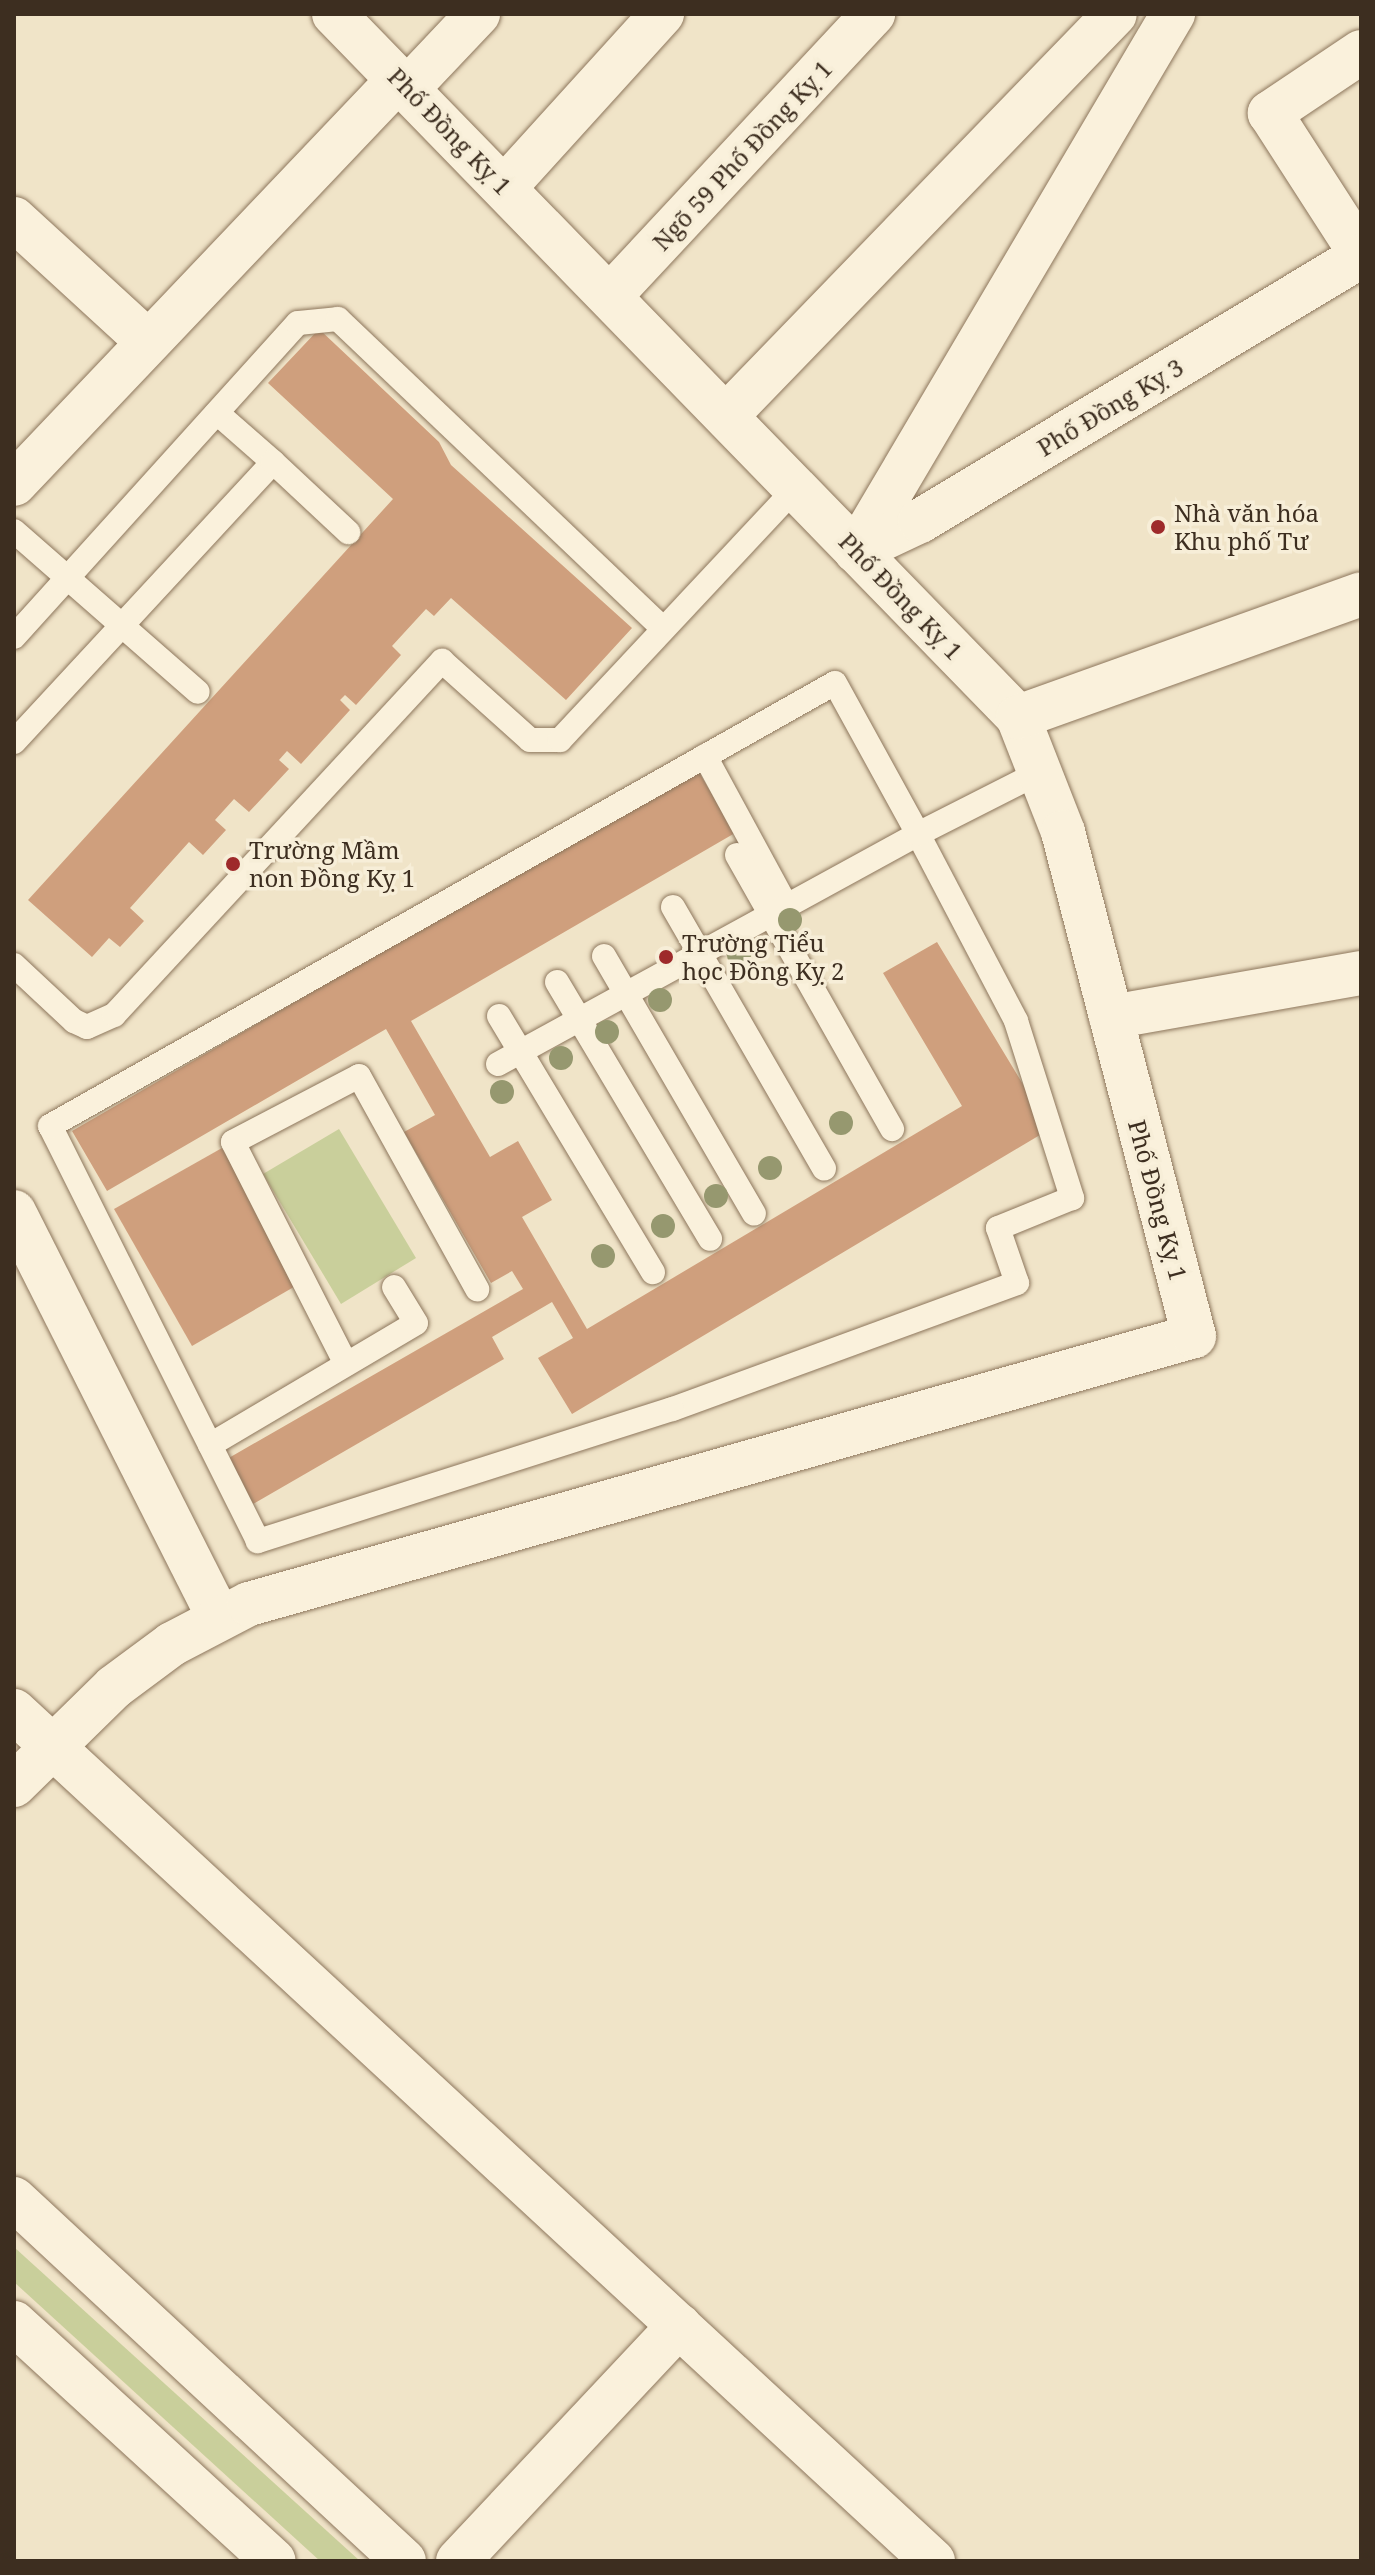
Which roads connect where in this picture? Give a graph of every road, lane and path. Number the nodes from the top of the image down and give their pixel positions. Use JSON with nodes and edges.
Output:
{"nodes":[{"id":1,"x":334,"y":14,"type":"edge"},
{"id":2,"x":478,"y":14,"type":"edge"},
{"id":3,"x":662,"y":14,"type":"edge"},
{"id":4,"x":873,"y":14,"type":"edge"},
{"id":5,"x":1115,"y":14,"type":"edge"},
{"id":6,"x":1173,"y":14,"type":"edge"},
{"id":7,"x":1361,"y":52,"type":"edge"},
{"id":8,"x":403,"y":83,"type":"junction"},
{"id":9,"x":505,"y":187,"type":"junction"},
{"id":10,"x":14,"y":219,"type":"edge"},
{"id":11,"x":1361,"y":255,"type":"edge"},
{"id":12,"x":610,"y":296,"type":"junction"},
{"id":13,"x":146,"y":340,"type":"junction"},
{"id":14,"x":217,"y":413,"type":"junction"},
{"id":15,"x":726,"y":416,"type":"junction"},
{"id":16,"x":273,"y":462,"type":"junction"},
{"id":17,"x":14,"y":484,"type":"edge"},
{"id":18,"x":796,"y":488,"type":"junction"},
{"id":19,"x":14,"y":531,"type":"edge"},
{"id":20,"x":348,"y":532,"type":"dead end"},
{"id":21,"x":856,"y":551,"type":"junction"},
{"id":22,"x":68,"y":578,"type":"junction"},
{"id":23,"x":1361,"y":594,"type":"edge"},
{"id":24,"x":122,"y":625,"type":"junction"},
{"id":25,"x":661,"y":627,"type":"junction"},
{"id":26,"x":14,"y":637,"type":"edge"},
{"id":27,"x":198,"y":692,"type":"dead end"},
{"id":28,"x":1018,"y":717,"type":"junction"},
{"id":29,"x":14,"y":742,"type":"edge"},
{"id":30,"x":705,"y":756,"type":"junction"},
{"id":31,"x":1040,"y":772,"type":"junction"},
{"id":32,"x":918,"y":834,"type":"junction"},
{"id":33,"x":737,"y":855,"type":"dead end"},
{"id":34,"x":673,"y":907,"type":"dead end"},
{"id":35,"x":778,"y":910,"type":"junction"},
{"id":36,"x":700,"y":953,"type":"junction"},
{"id":37,"x":604,"y":956,"type":"dead end"},
{"id":38,"x":14,"y":965,"type":"edge"},
{"id":39,"x":1361,"y":973,"type":"edge"},
{"id":40,"x":557,"y":982,"type":"dead end"},
{"id":41,"x":626,"y":994,"type":"junction"},
{"id":42,"x":499,"y":1016,"type":"dead end"},
{"id":43,"x":1111,"y":1017,"type":"junction"},
{"id":44,"x":579,"y":1019,"type":"junction"},
{"id":45,"x":520,"y":1052,"type":"junction"},
{"id":46,"x":498,"y":1064,"type":"dead end"},
{"id":47,"x":892,"y":1129,"type":"dead end"},
{"id":48,"x":824,"y":1169,"type":"dead end"},
{"id":49,"x":14,"y":1212,"type":"edge"},
{"id":50,"x":754,"y":1214,"type":"dead end"},
{"id":51,"x":710,"y":1239,"type":"dead end"},
{"id":52,"x":653,"y":1272,"type":"dead end"},
{"id":53,"x":394,"y":1287,"type":"dead end"},
{"id":54,"x":477,"y":1289,"type":"dead end"},
{"id":55,"x":346,"y":1364,"type":"junction"},
{"id":56,"x":210,"y":1445,"type":"junction"},
{"id":57,"x":219,"y":1617,"type":"junction"},
{"id":58,"x":14,"y":1711,"type":"edge"},
{"id":59,"x":52,"y":1746,"type":"junction"},
{"id":60,"x":14,"y":1785,"type":"edge"},
{"id":61,"x":14,"y":2199,"type":"edge"},
{"id":62,"x":14,"y":2323,"type":"edge"},
{"id":63,"x":679,"y":2326,"type":"junction"},
{"id":64,"x":274,"y":2561,"type":"edge"},
{"id":65,"x":404,"y":2561,"type":"edge"},
{"id":66,"x":458,"y":2561,"type":"edge"},
{"id":67,"x":933,"y":2561,"type":"edge"}],
"edges":[{"from":1,"to":8,"type":"street","name":"Phố Đồng Kỵ 1"},
{"from":2,"to":8,"type":"street"},
{"from":3,"to":9,"type":"street"},
{"from":4,"to":12,"type":"street","name":"Ngõ 59 Phố Đồng Kỵ 1"},
{"from":5,"to":15,"type":"street"},
{"from":6,"to":21,"type":"street"},
{"from":7,"to":11,"type":"street"},
{"from":8,"to":9,"type":"street","name":"Phố Đồng Kỵ 1"},
{"from":8,"to":13,"type":"street"},
{"from":9,"to":12,"type":"street","name":"Phố Đồng Kỵ 1"},
{"from":10,"to":13,"type":"street"},
{"from":11,"to":21,"type":"street","name":"Phố Đồng Kỵ 3"},
{"from":12,"to":15,"type":"street","name":"Phố Đồng Kỵ 1"},
{"from":13,"to":17,"type":"street"},
{"from":14,"to":16,"type":"lane"},
{"from":14,"to":22,"type":"lane"},
{"from":14,"to":25,"type":"lane"},
{"from":15,"to":18,"type":"street","name":"Phố Đồng Kỵ 1"},
{"from":16,"to":20,"type":"lane"},
{"from":16,"to":24,"type":"lane"},
{"from":18,"to":21,"type":"street","name":"Phố Đồng Kỵ 1"},
{"from":18,"to":25,"type":"lane"},
{"from":19,"to":22,"type":"lane"},
{"from":21,"to":28,"type":"street","name":"Phố Đồng Kỵ 1"},
{"from":22,"to":24,"type":"lane"},
{"from":22,"to":26,"type":"lane"},
{"from":23,"to":28,"type":"street"},
{"from":24,"to":27,"type":"lane"},
{"from":24,"to":29,"type":"lane"},
{"from":25,"to":38,"type":"lane"},
{"from":28,"to":31,"type":"street","name":"Phố Đồng Kỵ 1"},
{"from":30,"to":32,"type":"lane"},
{"from":30,"to":35,"type":"lane"},
{"from":30,"to":56,"type":"lane"},
{"from":31,"to":32,"type":"lane"},
{"from":31,"to":43,"type":"street","name":"Phố Đồng Kỵ 1"},
{"from":32,"to":35,"type":"lane"},
{"from":32,"to":56,"type":"lane"},
{"from":33,"to":35,"type":"lane"},
{"from":34,"to":36,"type":"lane"},
{"from":35,"to":36,"type":"lane"},
{"from":35,"to":47,"type":"lane"},
{"from":36,"to":41,"type":"lane"},
{"from":36,"to":48,"type":"lane"},
{"from":37,"to":41,"type":"lane"},
{"from":39,"to":43,"type":"street"},
{"from":40,"to":44,"type":"lane"},
{"from":41,"to":44,"type":"lane"},
{"from":41,"to":50,"type":"lane"},
{"from":42,"to":45,"type":"lane"},
{"from":43,"to":57,"type":"street","name":"Phố Đồng Kỵ 1"},
{"from":44,"to":45,"type":"lane"},
{"from":44,"to":51,"type":"lane"},
{"from":45,"to":46,"type":"lane"},
{"from":45,"to":52,"type":"lane"},
{"from":49,"to":57,"type":"street"},
{"from":53,"to":55,"type":"lane"},
{"from":54,"to":55,"type":"lane"},
{"from":55,"to":56,"type":"lane"},
{"from":57,"to":59,"type":"street"},
{"from":58,"to":59,"type":"street"},
{"from":59,"to":60,"type":"street"},
{"from":59,"to":63,"type":"street"},
{"from":61,"to":65,"type":"street"},
{"from":62,"to":64,"type":"street"},
{"from":63,"to":66,"type":"street"},
{"from":63,"to":67,"type":"street"}]}
